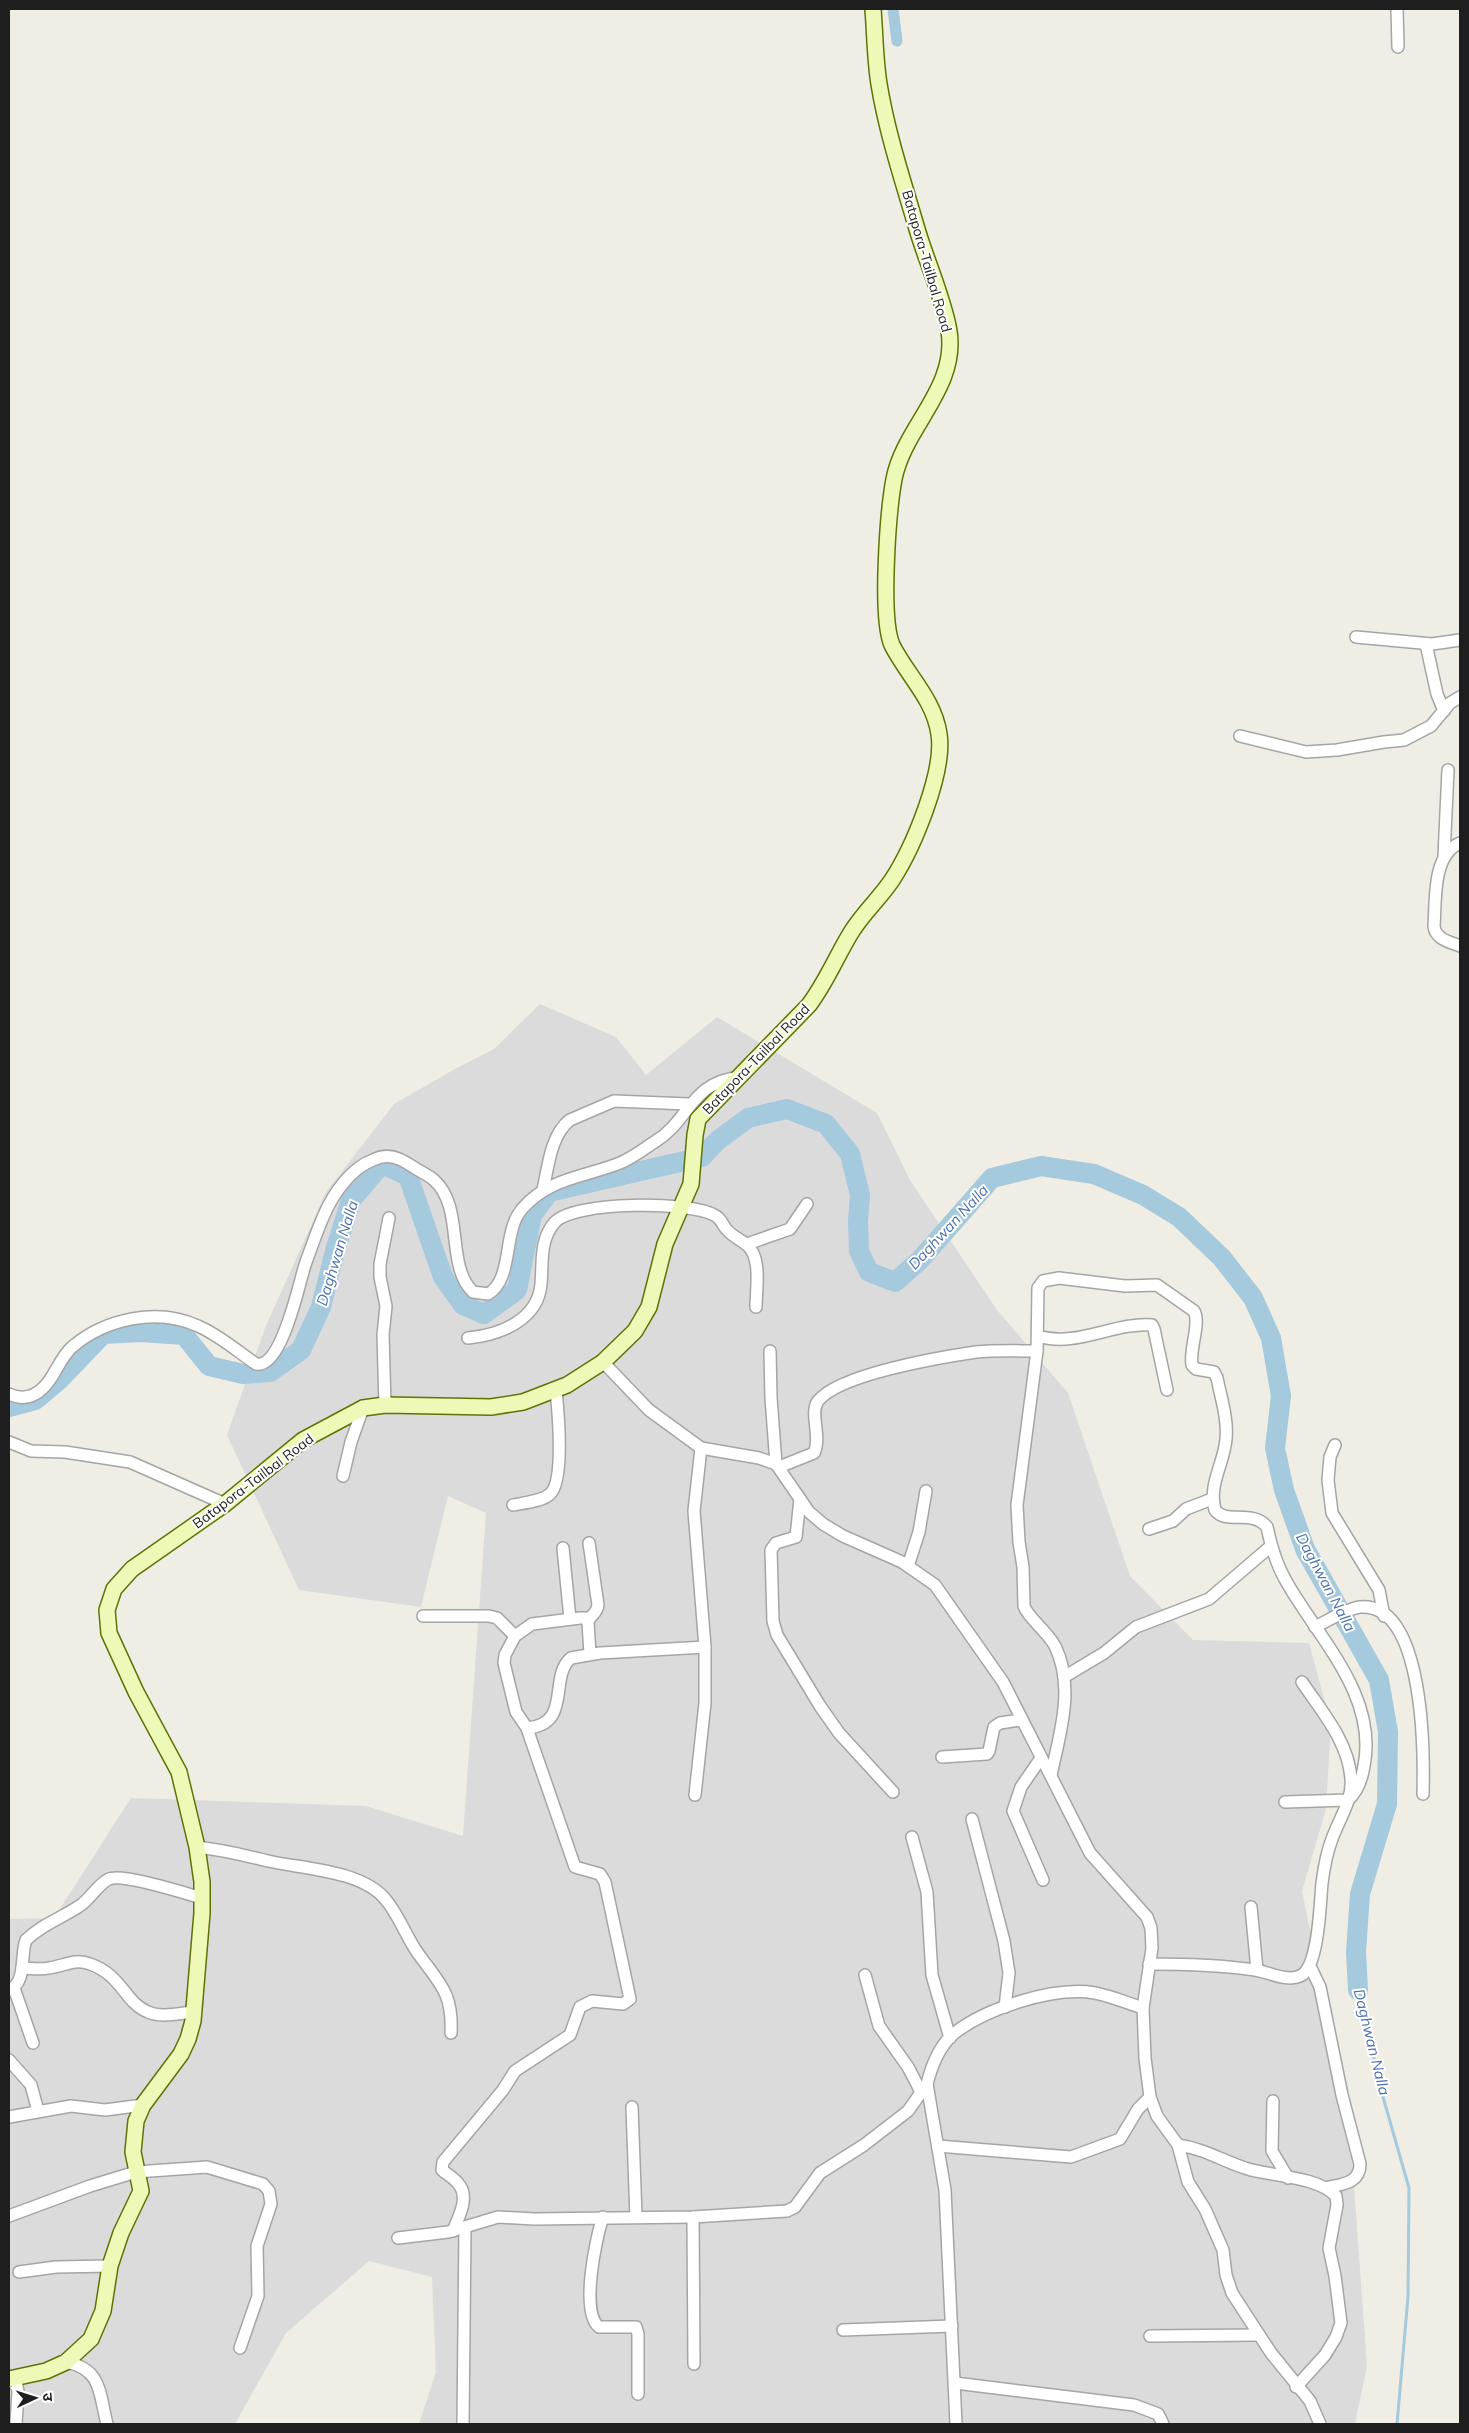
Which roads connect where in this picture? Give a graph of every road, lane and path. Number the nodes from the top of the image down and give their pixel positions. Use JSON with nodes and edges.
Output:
{"nodes":[{"id":1,"x":873,"y":9,"type":"edge"},
{"id":2,"x":1397,"y":9,"type":"edge"},
{"id":3,"x":1398,"y":47,"type":"dead end"},
{"id":4,"x":1356,"y":636,"type":"dead end"},
{"id":5,"x":1459,"y":641,"type":"edge"},
{"id":6,"x":1426,"y":644,"type":"junction"},
{"id":7,"x":1460,"y":697,"type":"edge"},
{"id":8,"x":1444,"y":711,"type":"junction"},
{"id":9,"x":1240,"y":736,"type":"dead end"},
{"id":10,"x":1448,"y":770,"type":"dead end"},
{"id":11,"x":1460,"y":843,"type":"edge"},
{"id":12,"x":1444,"y":857,"type":"junction"},
{"id":13,"x":1460,"y":946,"type":"edge"},
{"id":14,"x":741,"y":1077,"type":"junction"},
{"id":15,"x":689,"y":1104,"type":"junction"},
{"id":16,"x":543,"y":1190,"type":"junction"},
{"id":17,"x":807,"y":1204,"type":"dead end"},
{"id":18,"x":682,"y":1206,"type":"junction"},
{"id":19,"x":389,"y":1218,"type":"dead end"},
{"id":20,"x":747,"y":1244,"type":"junction"},
{"id":21,"x":756,"y":1307,"type":"dead end"},
{"id":22,"x":1038,"y":1336,"type":"junction"},
{"id":23,"x":468,"y":1338,"type":"dead end"},
{"id":24,"x":770,"y":1351,"type":"dead end"},
{"id":25,"x":1037,"y":1351,"type":"junction"},
{"id":26,"x":603,"y":1362,"type":"junction"},
{"id":27,"x":556,"y":1390,"type":"junction"},
{"id":28,"x":1167,"y":1390,"type":"dead end"},
{"id":29,"x":9,"y":1394,"type":"edge"},
{"id":30,"x":385,"y":1405,"type":"junction"},
{"id":31,"x":362,"y":1408,"type":"junction"},
{"id":32,"x":9,"y":1442,"type":"edge"},
{"id":33,"x":1335,"y":1445,"type":"dead end"},
{"id":34,"x":701,"y":1448,"type":"junction"},
{"id":35,"x":778,"y":1466,"type":"junction"},
{"id":36,"x":343,"y":1476,"type":"dead end"},
{"id":37,"x":926,"y":1491,"type":"dead end"},
{"id":38,"x":800,"y":1499,"type":"junction"},
{"id":39,"x":1212,"y":1499,"type":"junction"},
{"id":40,"x":225,"y":1504,"type":"junction"},
{"id":41,"x":513,"y":1505,"type":"dead end"},
{"id":42,"x":1149,"y":1529,"type":"dead end"},
{"id":43,"x":589,"y":1543,"type":"dead end"},
{"id":44,"x":1271,"y":1546,"type":"junction"},
{"id":45,"x":563,"y":1548,"type":"dead end"},
{"id":46,"x":908,"y":1566,"type":"junction"},
{"id":47,"x":423,"y":1616,"type":"dead end"},
{"id":48,"x":1384,"y":1616,"type":"junction"},
{"id":49,"x":589,"y":1618,"type":"junction"},
{"id":50,"x":570,"y":1619,"type":"junction"},
{"id":51,"x":1315,"y":1627,"type":"junction"},
{"id":52,"x":515,"y":1636,"type":"junction"},
{"id":53,"x":705,"y":1647,"type":"junction"},
{"id":54,"x":590,"y":1654,"type":"junction"},
{"id":55,"x":1064,"y":1677,"type":"junction"},
{"id":56,"x":1302,"y":1682,"type":"dead end"},
{"id":57,"x":1020,"y":1720,"type":"junction"},
{"id":58,"x":527,"y":1728,"type":"junction"},
{"id":59,"x":942,"y":1757,"type":"dead end"},
{"id":60,"x":1041,"y":1758,"type":"junction"},
{"id":61,"x":1051,"y":1775,"type":"junction"},
{"id":62,"x":893,"y":1792,"type":"dead end"},
{"id":63,"x":1423,"y":1794,"type":"dead end"},
{"id":64,"x":695,"y":1795,"type":"dead end"},
{"id":65,"x":1348,"y":1800,"type":"junction"},
{"id":66,"x":1286,"y":1802,"type":"dead end"},
{"id":67,"x":972,"y":1819,"type":"dead end"},
{"id":68,"x":912,"y":1837,"type":"dead end"},
{"id":69,"x":198,"y":1847,"type":"junction"},
{"id":70,"x":1043,"y":1880,"type":"dead end"},
{"id":71,"x":202,"y":1898,"type":"junction"},
{"id":72,"x":1251,"y":1907,"type":"dead end"},
{"id":73,"x":1149,"y":1964,"type":"junction"},
{"id":74,"x":1310,"y":1966,"type":"junction"},
{"id":75,"x":22,"y":1968,"type":"junction"},
{"id":76,"x":1257,"y":1970,"type":"junction"},
{"id":77,"x":865,"y":1975,"type":"dead end"},
{"id":78,"x":11,"y":1989,"type":"edge"},
{"id":79,"x":1006,"y":2008,"type":"junction"},
{"id":80,"x":1143,"y":2008,"type":"junction"},
{"id":81,"x":194,"y":2012,"type":"junction"},
{"id":82,"x":451,"y":2034,"type":"dead end"},
{"id":83,"x":950,"y":2038,"type":"junction"},
{"id":84,"x":33,"y":2043,"type":"dead end"},
{"id":85,"x":9,"y":2060,"type":"edge"},
{"id":86,"x":924,"y":2088,"type":"junction"},
{"id":87,"x":1150,"y":2098,"type":"junction"},
{"id":88,"x":1272,"y":2101,"type":"dead end"},
{"id":89,"x":143,"y":2105,"type":"junction"},
{"id":90,"x":632,"y":2106,"type":"dead end"},
{"id":91,"x":38,"y":2111,"type":"junction"},
{"id":92,"x":9,"y":2118,"type":"edge"},
{"id":93,"x":1178,"y":2145,"type":"junction"},
{"id":94,"x":938,"y":2146,"type":"junction"},
{"id":95,"x":136,"y":2172,"type":"junction"},
{"id":96,"x":1288,"y":2178,"type":"junction"},
{"id":97,"x":1326,"y":2188,"type":"junction"},
{"id":98,"x":9,"y":2216,"type":"edge"},
{"id":99,"x":602,"y":2217,"type":"junction"},
{"id":100,"x":636,"y":2217,"type":"junction"},
{"id":101,"x":693,"y":2217,"type":"junction"},
{"id":102,"x":465,"y":2227,"type":"junction"},
{"id":103,"x":453,"y":2231,"type":"junction"},
{"id":104,"x":398,"y":2238,"type":"dead end"},
{"id":105,"x":110,"y":2266,"type":"junction"},
{"id":106,"x":19,"y":2272,"type":"dead end"},
{"id":107,"x":952,"y":2326,"type":"junction"},
{"id":108,"x":843,"y":2330,"type":"dead end"},
{"id":109,"x":1258,"y":2335,"type":"junction"},
{"id":110,"x":1150,"y":2336,"type":"dead end"},
{"id":111,"x":240,"y":2348,"type":"dead end"},
{"id":112,"x":66,"y":2362,"type":"junction"},
{"id":113,"x":694,"y":2364,"type":"dead end"},
{"id":114,"x":12,"y":2379,"type":"edge"},
{"id":115,"x":955,"y":2384,"type":"junction"},
{"id":116,"x":1296,"y":2387,"type":"junction"},
{"id":117,"x":638,"y":2394,"type":"dead end"},
{"id":118,"x":16,"y":2424,"type":"edge"},
{"id":119,"x":107,"y":2424,"type":"edge"},
{"id":120,"x":463,"y":2424,"type":"edge"},
{"id":121,"x":956,"y":2424,"type":"edge"},
{"id":122,"x":1162,"y":2424,"type":"edge"},
{"id":123,"x":1320,"y":2424,"type":"edge"}],
"edges":[{"from":1,"to":14,"type":"main road","name":"Batapora-Tailbal Road"},
{"from":2,"to":3,"type":"street"},
{"from":4,"to":6,"type":"street"},
{"from":5,"to":6,"type":"street"},
{"from":6,"to":8,"type":"street"},
{"from":7,"to":8,"type":"street"},
{"from":8,"to":9,"type":"street"},
{"from":10,"to":12,"type":"street"},
{"from":11,"to":12,"type":"street"},
{"from":12,"to":13,"type":"street"},
{"from":14,"to":15,"type":"street"},
{"from":14,"to":18,"type":"main road","name":"Batapora-Tailbal Road"},
{"from":15,"to":16,"type":"street"},
{"from":15,"to":16,"type":"street"},
{"from":16,"to":29,"type":"street"},
{"from":17,"to":20,"type":"street"},
{"from":18,"to":20,"type":"street"},
{"from":18,"to":23,"type":"street"},
{"from":18,"to":26,"type":"main road","name":"Batapora-Tailbal Road"},
{"from":19,"to":30,"type":"street"},
{"from":20,"to":21,"type":"street"},
{"from":22,"to":25,"type":"street"},
{"from":22,"to":28,"type":"street"},
{"from":22,"to":39,"type":"street"},
{"from":24,"to":35,"type":"street"},
{"from":25,"to":35,"type":"street"},
{"from":25,"to":55,"type":"street"},
{"from":26,"to":27,"type":"main road","name":"Batapora-Tailbal Road"},
{"from":26,"to":34,"type":"street"},
{"from":27,"to":30,"type":"main road","name":"Batapora-Tailbal Road"},
{"from":27,"to":41,"type":"street"},
{"from":30,"to":31,"type":"main road","name":"Batapora-Tailbal Road"},
{"from":31,"to":36,"type":"street"},
{"from":31,"to":40,"type":"main road","name":"Batapora-Tailbal Road"},
{"from":32,"to":40,"type":"street"},
{"from":33,"to":48,"type":"street"},
{"from":34,"to":35,"type":"street"},
{"from":34,"to":53,"type":"street"},
{"from":35,"to":38,"type":"street"},
{"from":37,"to":46,"type":"street"},
{"from":38,"to":46,"type":"street"},
{"from":38,"to":62,"type":"street"},
{"from":39,"to":42,"type":"street"},
{"from":39,"to":44,"type":"street"},
{"from":40,"to":69,"type":"main road","name":"Batapora-Tailbal Road"},
{"from":43,"to":49,"type":"street"},
{"from":44,"to":51,"type":"street"},
{"from":44,"to":55,"type":"street"},
{"from":45,"to":50,"type":"street"},
{"from":46,"to":57,"type":"street"},
{"from":47,"to":52,"type":"street"},
{"from":48,"to":51,"type":"street"},
{"from":48,"to":63,"type":"street"},
{"from":49,"to":50,"type":"street"},
{"from":49,"to":54,"type":"street"},
{"from":50,"to":52,"type":"street"},
{"from":51,"to":65,"type":"street"},
{"from":52,"to":58,"type":"street"},
{"from":53,"to":54,"type":"street"},
{"from":53,"to":64,"type":"street"},
{"from":54,"to":58,"type":"street"},
{"from":55,"to":61,"type":"street"},
{"from":56,"to":65,"type":"street"},
{"from":57,"to":59,"type":"street"},
{"from":57,"to":60,"type":"street"},
{"from":58,"to":103,"type":"street"},
{"from":60,"to":61,"type":"street"},
{"from":60,"to":70,"type":"street"},
{"from":61,"to":73,"type":"street"},
{"from":65,"to":66,"type":"street"},
{"from":65,"to":74,"type":"street"},
{"from":67,"to":79,"type":"street"},
{"from":68,"to":83,"type":"street"},
{"from":69,"to":71,"type":"main road","name":"Batapora-Tailbal Road"},
{"from":69,"to":82,"type":"street"},
{"from":71,"to":75,"type":"street"},
{"from":71,"to":81,"type":"main road","name":"Batapora-Tailbal Road"},
{"from":72,"to":76,"type":"street"},
{"from":73,"to":76,"type":"street"},
{"from":73,"to":80,"type":"street"},
{"from":74,"to":76,"type":"street"},
{"from":74,"to":97,"type":"street"},
{"from":75,"to":78,"type":"street"},
{"from":75,"to":81,"type":"street"},
{"from":77,"to":86,"type":"street"},
{"from":78,"to":84,"type":"street"},
{"from":79,"to":80,"type":"street"},
{"from":79,"to":83,"type":"street"},
{"from":80,"to":87,"type":"street"},
{"from":81,"to":89,"type":"main road","name":"Batapora-Tailbal Road"},
{"from":83,"to":86,"type":"street"},
{"from":85,"to":91,"type":"street"},
{"from":86,"to":94,"type":"street"},
{"from":86,"to":101,"type":"street"},
{"from":87,"to":93,"type":"street"},
{"from":87,"to":94,"type":"street"},
{"from":88,"to":96,"type":"street"},
{"from":89,"to":91,"type":"street"},
{"from":89,"to":95,"type":"main road","name":"Batapora-Tailbal Road"},
{"from":90,"to":100,"type":"street"},
{"from":91,"to":92,"type":"street"},
{"from":93,"to":96,"type":"street"},
{"from":93,"to":109,"type":"street"},
{"from":94,"to":107,"type":"street"},
{"from":95,"to":98,"type":"street"},
{"from":95,"to":105,"type":"main road","name":"Batapora-Tailbal Road"},
{"from":95,"to":111,"type":"street"},
{"from":96,"to":97,"type":"street"},
{"from":97,"to":116,"type":"street"},
{"from":99,"to":100,"type":"street"},
{"from":99,"to":102,"type":"street"},
{"from":99,"to":117,"type":"street"},
{"from":100,"to":101,"type":"street"},
{"from":101,"to":113,"type":"street"},
{"from":102,"to":103,"type":"street"},
{"from":102,"to":120,"type":"street"},
{"from":103,"to":104,"type":"street"},
{"from":105,"to":106,"type":"street"},
{"from":105,"to":112,"type":"main road","name":"Batapora-Tailbal Road"},
{"from":107,"to":108,"type":"street"},
{"from":107,"to":115,"type":"street"},
{"from":109,"to":110,"type":"street"},
{"from":109,"to":116,"type":"street"},
{"from":112,"to":114,"type":"main road","name":"Batapora-Tailbal Road"},
{"from":112,"to":119,"type":"street"},
{"from":114,"to":118,"type":"street"},
{"from":115,"to":121,"type":"street"},
{"from":115,"to":122,"type":"street"},
{"from":116,"to":123,"type":"street"}]}
